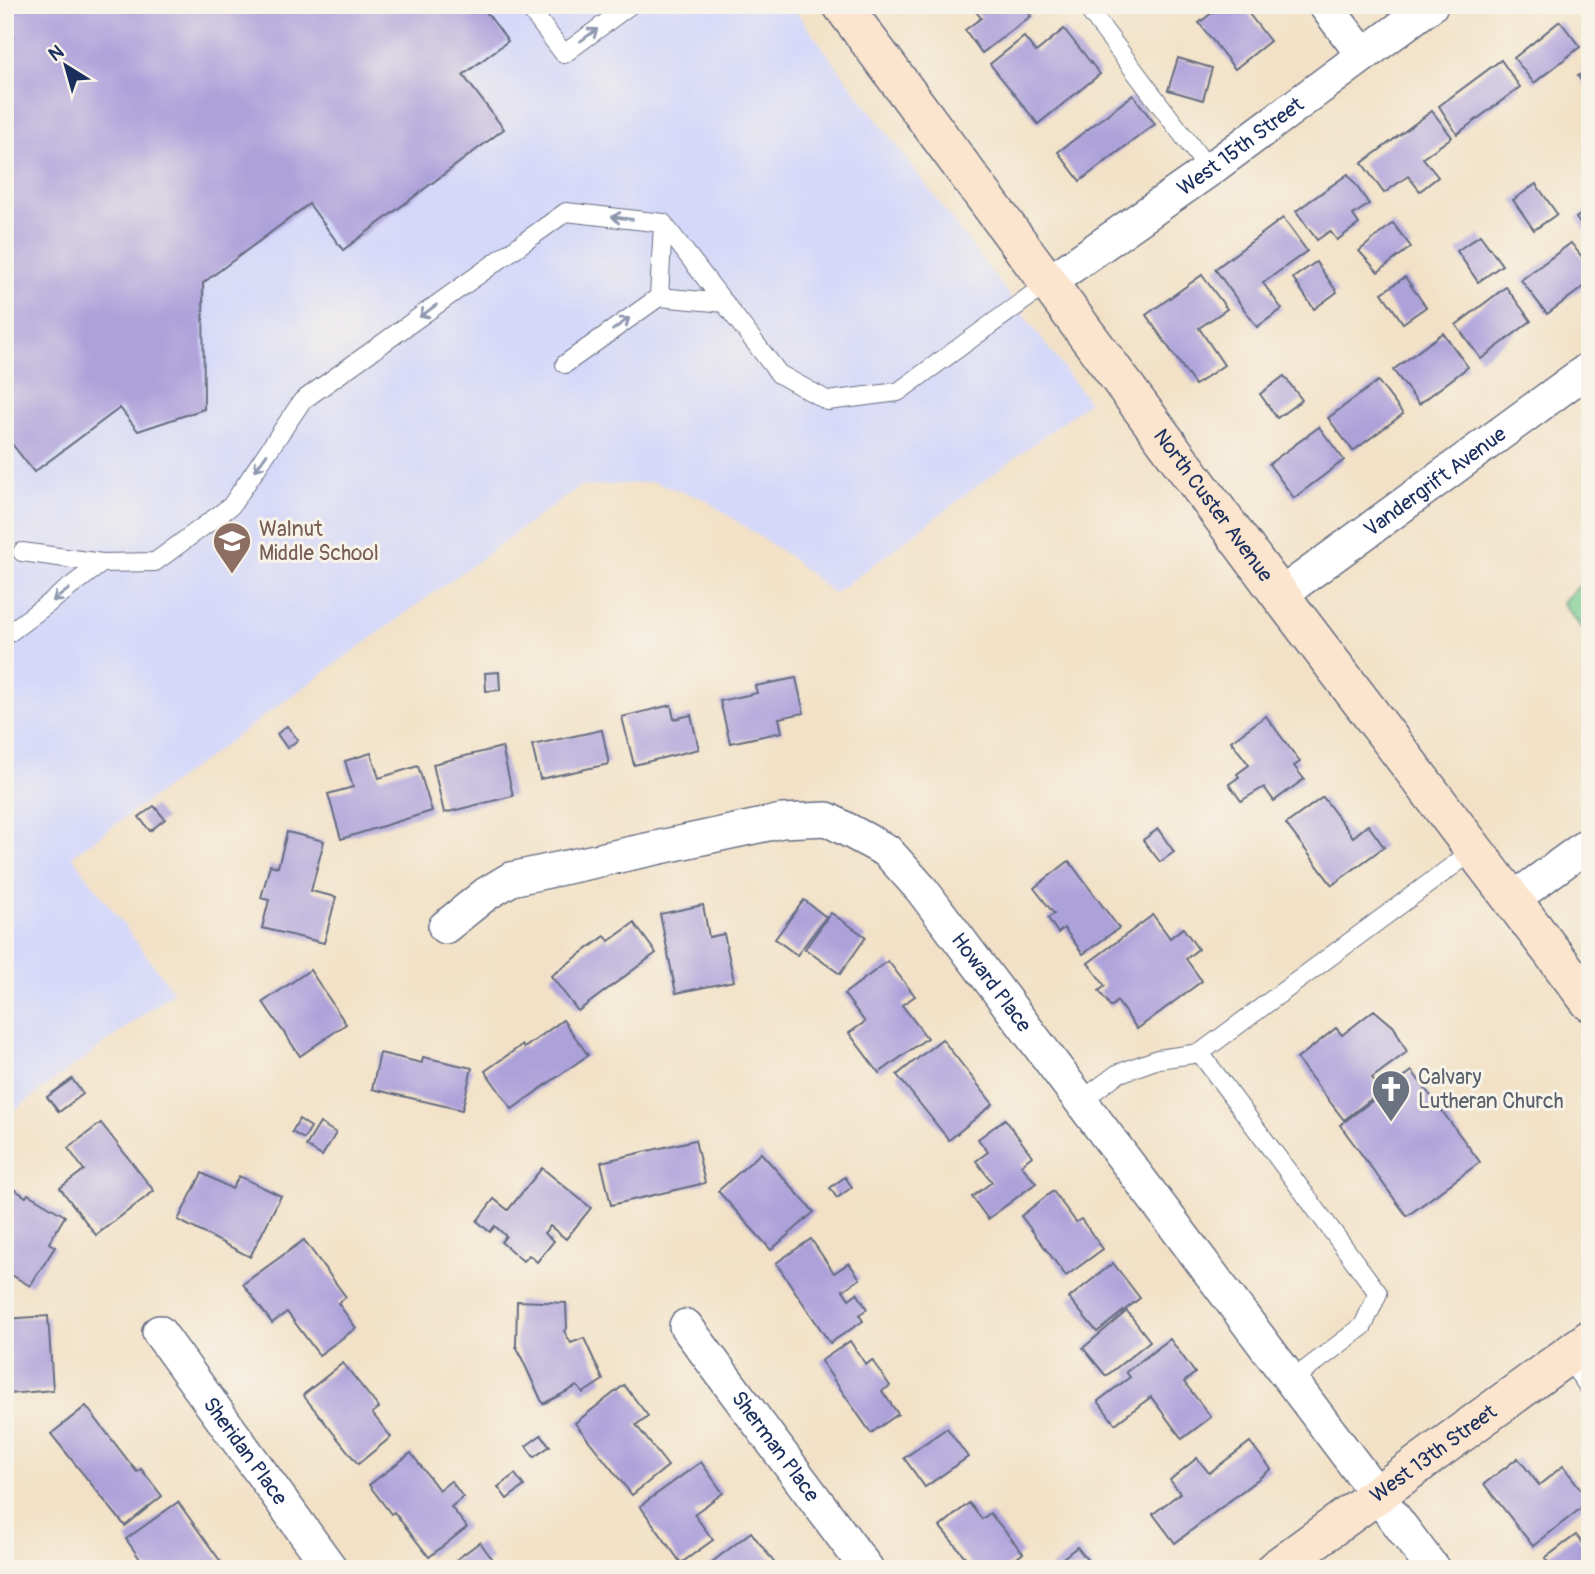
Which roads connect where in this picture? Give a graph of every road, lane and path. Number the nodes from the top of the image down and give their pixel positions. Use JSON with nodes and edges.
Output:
{"nodes":[{"id":1,"x":527,"y":5,"type":"edge"},
{"id":2,"x":630,"y":5,"type":"edge"},
{"id":3,"x":842,"y":5,"type":"edge"},
{"id":4,"x":1085,"y":5,"type":"edge"},
{"id":5,"x":1325,"y":5,"type":"edge"},
{"id":6,"x":1431,"y":5,"type":"edge"},
{"id":7,"x":1363,"y":55,"type":"junction"},
{"id":8,"x":1209,"y":170,"type":"junction"},
{"id":9,"x":663,"y":223,"type":"junction"},
{"id":10,"x":1048,"y":283,"type":"junction"},
{"id":11,"x":659,"y":297,"type":"junction"},
{"id":12,"x":725,"y":303,"type":"junction"},
{"id":13,"x":565,"y":364,"type":"dead end"},
{"id":14,"x":1587,"y":374,"type":"edge"},
{"id":15,"x":22,"y":552,"type":"dead end"},
{"id":16,"x":102,"y":563,"type":"junction"},
{"id":17,"x":1280,"y":595,"type":"junction"},
{"id":18,"x":8,"y":635,"type":"edge"},
{"id":19,"x":1590,"y":843,"type":"edge"},
{"id":20,"x":1474,"y":850,"type":"junction"},
{"id":21,"x":1512,"y":900,"type":"junction"},
{"id":22,"x":445,"y":927,"type":"dead end"},
{"id":23,"x":1590,"y":1002,"type":"edge"},
{"id":24,"x":1200,"y":1053,"type":"junction"},
{"id":25,"x":1081,"y":1101,"type":"junction"},
{"id":26,"x":686,"y":1326,"type":"dead end"},
{"id":27,"x":159,"y":1332,"type":"dead end"},
{"id":28,"x":1578,"y":1348,"type":"edge"},
{"id":29,"x":1291,"y":1381,"type":"junction"},
{"id":30,"x":1590,"y":1389,"type":"edge"},
{"id":31,"x":1377,"y":1494,"type":"junction"},
{"id":32,"x":331,"y":1569,"type":"edge"},
{"id":33,"x":867,"y":1569,"type":"edge"},
{"id":34,"x":1275,"y":1569,"type":"edge"},
{"id":35,"x":1433,"y":1569,"type":"edge"}],
"edges":[{"from":1,"to":2,"type":"lane","one_way":true},
{"from":3,"to":10,"type":"street","name":"North Custer Avenue"},
{"from":4,"to":8,"type":"lane"},
{"from":5,"to":7,"type":"street"},
{"from":6,"to":7,"type":"street","name":"West 15th Street"},
{"from":7,"to":8,"type":"street","name":"West 15th Street"},
{"from":8,"to":10,"type":"street","name":"West 15th Street"},
{"from":9,"to":11,"type":"lane"},
{"from":9,"to":12,"type":"lane"},
{"from":9,"to":16,"type":"lane","one_way":true},
{"from":10,"to":12,"type":"lane"},
{"from":10,"to":17,"type":"street","name":"North Custer Avenue"},
{"from":11,"to":12,"type":"lane"},
{"from":13,"to":11,"type":"lane","one_way":true},
{"from":14,"to":17,"type":"street","name":"Vandergrift Avenue"},
{"from":15,"to":16,"type":"lane"},
{"from":16,"to":18,"type":"lane","one_way":true},
{"from":17,"to":20,"type":"street","name":"North Custer Avenue"},
{"from":19,"to":21,"type":"street"},
{"from":20,"to":21,"type":"street","name":"North Custer Avenue"},
{"from":20,"to":24,"type":"lane"},
{"from":21,"to":23,"type":"street","name":"North Custer Avenue"},
{"from":22,"to":25,"type":"street","name":"Howard Place"},
{"from":24,"to":25,"type":"lane"},
{"from":24,"to":29,"type":"lane"},
{"from":25,"to":29,"type":"street","name":"Howard Place"},
{"from":26,"to":33,"type":"street","name":"Sherman Place"},
{"from":27,"to":32,"type":"street","name":"Sheridan Place"},
{"from":28,"to":30,"type":"lane"},
{"from":28,"to":31,"type":"street","name":"West 13th Street"},
{"from":29,"to":31,"type":"street","name":"Howard Place"},
{"from":31,"to":34,"type":"street","name":"West 13th Street"},
{"from":31,"to":35,"type":"street","name":"Howard Place"}]}
